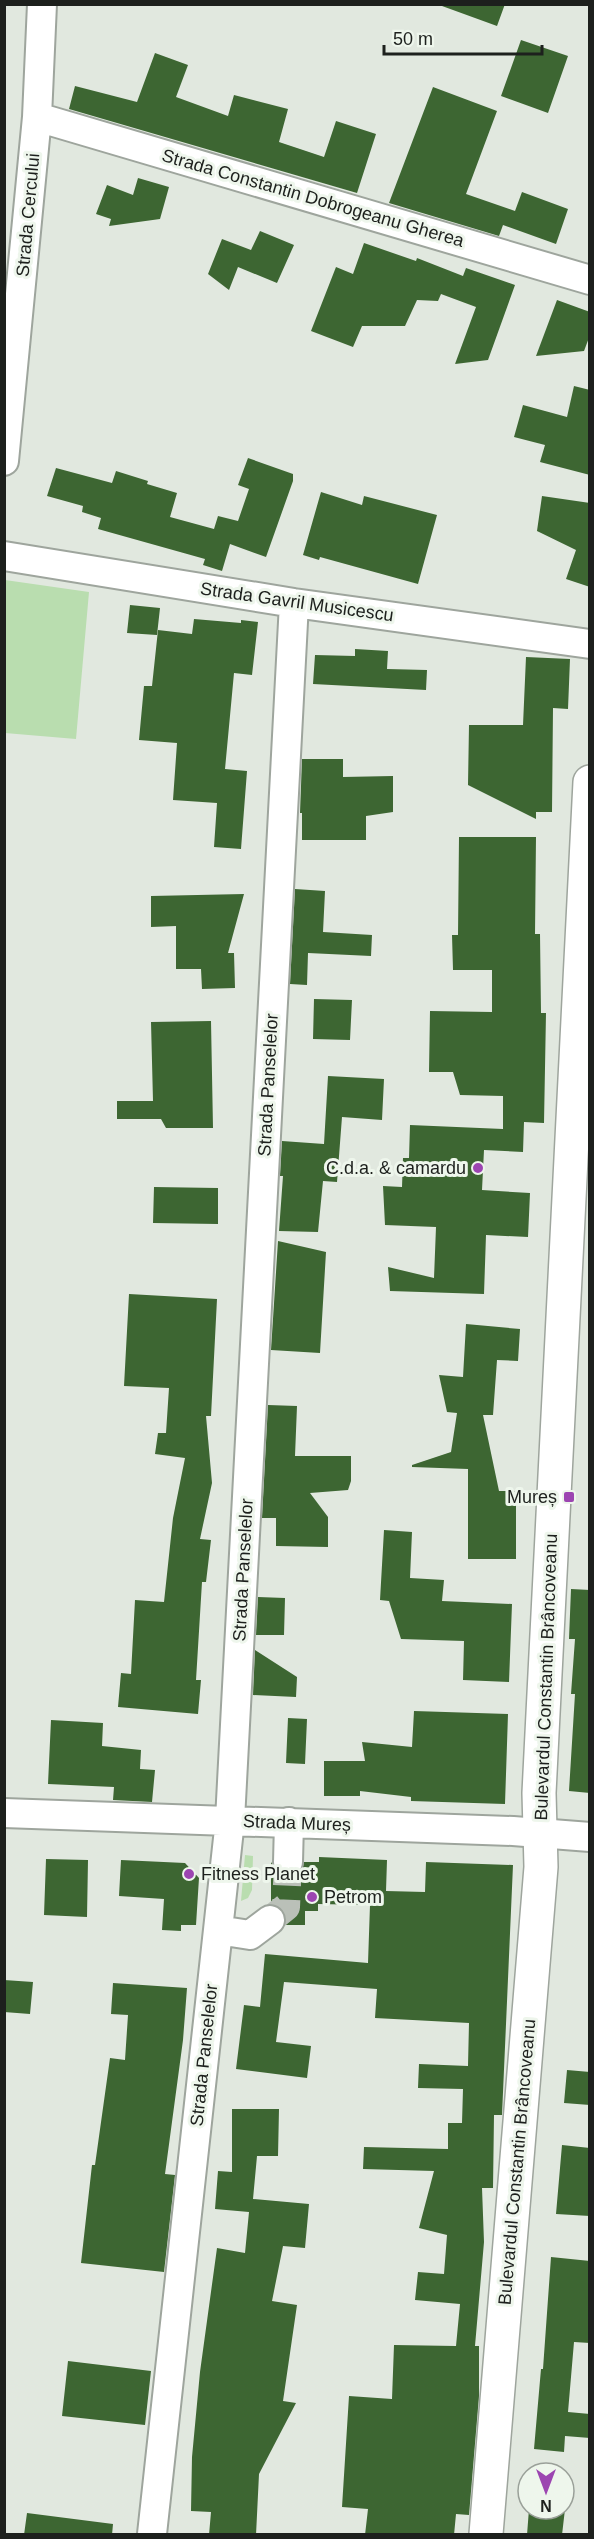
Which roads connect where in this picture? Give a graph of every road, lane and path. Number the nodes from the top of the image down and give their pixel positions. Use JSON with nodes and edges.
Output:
{"nodes":[{"id":1,"x":42,"y":4,"type":"edge"},
{"id":2,"x":37,"y":117,"type":"junction"},
{"id":3,"x":590,"y":280,"type":"edge"},
{"id":4,"x":4,"y":461,"type":"edge"},
{"id":5,"x":4,"y":556,"type":"edge"},
{"id":6,"x":294,"y":603,"type":"junction"},
{"id":7,"x":590,"y":644,"type":"edge"},
{"id":8,"x":590,"y":782,"type":"edge"},
{"id":9,"x":4,"y":1813,"type":"edge"},
{"id":10,"x":230,"y":1820,"type":"junction"},
{"id":11,"x":289,"y":1822,"type":"junction"},
{"id":12,"x":540,"y":1833,"type":"junction"},
{"id":13,"x":590,"y":1836,"type":"edge"},
{"id":14,"x":288,"y":1862,"type":"tunnel mouth"},
{"id":15,"x":270,"y":1920,"type":"tunnel mouth"},
{"id":16,"x":218,"y":1930,"type":"junction"},
{"id":17,"x":152,"y":2535,"type":"edge"},
{"id":18,"x":486,"y":2535,"type":"edge"}],
"edges":[{"from":1,"to":2,"type":"street","name":"Strada Cercului"},
{"from":2,"to":3,"type":"street","name":"Strada Constantin Dobrogeanu Gherea"},
{"from":2,"to":4,"type":"street","name":"Strada Cercului"},
{"from":5,"to":6,"type":"street","name":"Strada Gavril Musicescu"},
{"from":6,"to":7,"type":"street","name":"Strada Gavril Musicescu"},
{"from":6,"to":10,"type":"street","name":"Strada Panselelor"},
{"from":8,"to":12,"type":"main road","name":"Bulevardul Constantin Brâncoveanu"},
{"from":9,"to":10,"type":"street","name":"Strada Mureș"},
{"from":10,"to":11,"type":"street","name":"Strada Mureș"},
{"from":10,"to":16,"type":"street","name":"Strada Panselelor"},
{"from":11,"to":12,"type":"street","name":"Strada Mureș"},
{"from":11,"to":14,"type":"street"},
{"from":12,"to":13,"type":"street","name":"Strada Mureș"},
{"from":12,"to":18,"type":"main road","name":"Bulevardul Constantin Brâncoveanu"},
{"from":15,"to":16,"type":"street"},
{"from":16,"to":17,"type":"street","name":"Strada Panselelor"}]}
